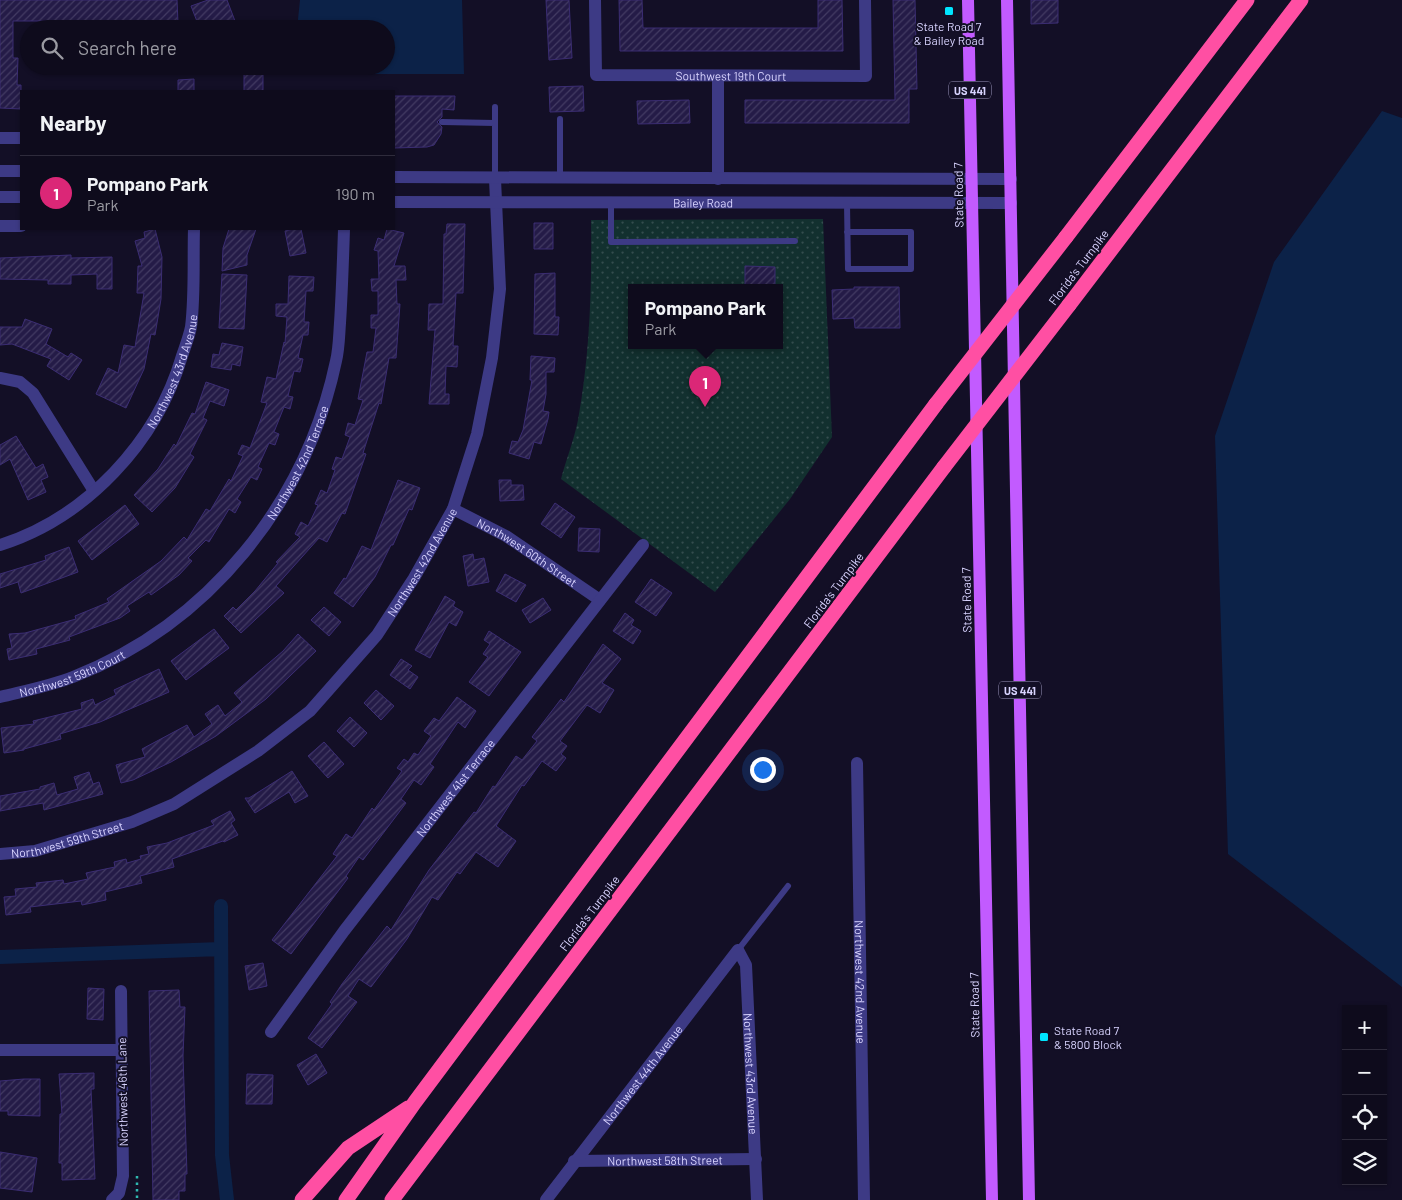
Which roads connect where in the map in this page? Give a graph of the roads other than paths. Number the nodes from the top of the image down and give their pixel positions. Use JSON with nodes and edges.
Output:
{"nodes":[{"id":1,"x":595,"y":0,"type":"edge"},
{"id":2,"x":865,"y":0,"type":"edge"},
{"id":3,"x":968,"y":0,"type":"edge"},
{"id":4,"x":1007,"y":0,"type":"edge"},
{"id":5,"x":1246,"y":0,"type":"edge"},
{"id":6,"x":1301,"y":0,"type":"edge"},
{"id":7,"x":718,"y":76,"type":"junction"},
{"id":8,"x":495,"y":106,"type":"dead end"},
{"id":9,"x":560,"y":119,"type":"dead end"},
{"id":10,"x":442,"y":122,"type":"dead end"},
{"id":11,"x":495,"y":123,"type":"junction"},
{"id":12,"x":0,"y":138,"type":"edge"},
{"id":13,"x":20,"y":138,"type":"edge"},
{"id":14,"x":0,"y":171,"type":"edge"},
{"id":15,"x":20,"y":171,"type":"edge"},
{"id":16,"x":395,"y":177,"type":"edge"},
{"id":17,"x":495,"y":178,"type":"junction"},
{"id":18,"x":560,"y":179,"type":"junction"},
{"id":19,"x":611,"y":179,"type":"junction"},
{"id":20,"x":718,"y":179,"type":"junction"},
{"id":21,"x":1011,"y":179,"type":"junction"},
{"id":22,"x":971,"y":181,"type":"junction"},
{"id":23,"x":0,"y":197,"type":"edge"},
{"id":24,"x":20,"y":197,"type":"edge"},
{"id":25,"x":395,"y":202,"type":"edge"},
{"id":26,"x":496,"y":202,"type":"junction"},
{"id":27,"x":611,"y":202,"type":"junction"},
{"id":28,"x":847,"y":203,"type":"junction"},
{"id":29,"x":1011,"y":203,"type":"junction"},
{"id":30,"x":972,"y":204,"type":"junction"},
{"id":31,"x":0,"y":226,"type":"edge"},
{"id":32,"x":20,"y":226,"type":"edge"},
{"id":33,"x":194,"y":230,"type":"edge"},
{"id":34,"x":344,"y":230,"type":"edge"},
{"id":35,"x":848,"y":232,"type":"junction"},
{"id":36,"x":795,"y":241,"type":"dead end"},
{"id":37,"x":0,"y":378,"type":"edge"},
{"id":38,"x":94,"y":491,"type":"junction"},
{"id":39,"x":453,"y":509,"type":"junction"},
{"id":40,"x":0,"y":545,"type":"edge"},
{"id":41,"x":643,"y":545,"type":"dead end"},
{"id":42,"x":600,"y":600,"type":"junction"},
{"id":43,"x":143,"y":643,"type":"joint"},
{"id":44,"x":0,"y":697,"type":"edge"},
{"id":45,"x":858,"y":762,"type":"dead end"},
{"id":46,"x":132,"y":822,"type":"joint"},
{"id":47,"x":0,"y":854,"type":"edge"},
{"id":48,"x":788,"y":886,"type":"dead end"},
{"id":49,"x":738,"y":950,"type":"junction"},
{"id":50,"x":121,"y":991,"type":"dead end"},
{"id":51,"x":271,"y":1032,"type":"dead end"},
{"id":52,"x":0,"y":1050,"type":"edge"},
{"id":53,"x":121,"y":1050,"type":"junction"},
{"id":54,"x":415,"y":1102,"type":"junction"},
{"id":55,"x":756,"y":1159,"type":"junction"},
{"id":56,"x":574,"y":1160,"type":"junction"},
{"id":57,"x":115,"y":1197,"type":"edge"},
{"id":58,"x":302,"y":1200,"type":"edge"},
{"id":59,"x":346,"y":1200,"type":"edge"},
{"id":60,"x":392,"y":1200,"type":"edge"},
{"id":61,"x":546,"y":1200,"type":"edge"},
{"id":62,"x":757,"y":1200,"type":"edge"},
{"id":63,"x":864,"y":1200,"type":"edge"},
{"id":64,"x":992,"y":1200,"type":"edge"},
{"id":65,"x":1030,"y":1200,"type":"edge"}],
"edges":[{"from":1,"to":7,"type":"street","name":"Southwest 19th Court"},
{"from":2,"to":7,"type":"street","name":"Southwest 19th Court"},
{"from":3,"to":22,"type":"main road","name":"State Road 7","number":"US 441"},
{"from":4,"to":21,"type":"main road","number":"US 441"},
{"from":5,"to":54,"type":"highway","bridge":true},
{"from":6,"to":60,"type":"highway","name":"Florida's Turnpike","bridge":true},
{"from":7,"to":20,"type":"street"},
{"from":8,"to":11,"type":"lane"},
{"from":9,"to":18,"type":"lane"},
{"from":10,"to":11,"type":"lane"},
{"from":11,"to":17,"type":"lane"},
{"from":12,"to":13,"type":"street"},
{"from":14,"to":15,"type":"street"},
{"from":16,"to":17,"type":"street","name":"Bailey Road"},
{"from":17,"to":18,"type":"street","name":"Bailey Road"},
{"from":17,"to":26,"type":"street","name":"Northwest 42nd Avenue"},
{"from":18,"to":19,"type":"street","name":"Bailey Road"},
{"from":19,"to":20,"type":"street","name":"Bailey Road"},
{"from":19,"to":27,"type":"street"},
{"from":20,"to":22,"type":"street","name":"Bailey Road"},
{"from":21,"to":22,"type":"street","name":"Bailey Road"},
{"from":21,"to":29,"type":"main road","number":"US 441"},
{"from":22,"to":30,"type":"main road","name":"State Road 7","number":"US 441"},
{"from":23,"to":24,"type":"street"},
{"from":25,"to":26,"type":"street","name":"Bailey Road"},
{"from":26,"to":27,"type":"street","name":"Bailey Road"},
{"from":26,"to":39,"type":"street","name":"Northwest 42nd Avenue"},
{"from":27,"to":28,"type":"street","name":"Bailey Road"},
{"from":27,"to":36,"type":"lane"},
{"from":28,"to":30,"type":"street","name":"Bailey Road"},
{"from":28,"to":35,"type":"lane"},
{"from":29,"to":30,"type":"street","name":"Bailey Road"},
{"from":29,"to":65,"type":"main road","number":"US 441"},
{"from":30,"to":64,"type":"main road","name":"State Road 7","number":"US 441"},
{"from":31,"to":32,"type":"street"},
{"from":33,"to":38,"type":"street","name":"Northwest 43rd Avenue"},
{"from":34,"to":43,"type":"street","name":"Northwest 42nd Terrace"},
{"from":35,"to":35,"type":"lane"},
{"from":37,"to":38,"type":"street"},
{"from":38,"to":40,"type":"street"},
{"from":39,"to":42,"type":"street","name":"Northwest 60th Street"},
{"from":39,"to":46,"type":"street","name":"Northwest 42nd Avenue"},
{"from":41,"to":42,"type":"street","name":"Northwest 41st Terrace"},
{"from":42,"to":51,"type":"street","name":"Northwest 41st Terrace"},
{"from":43,"to":44,"type":"street","name":"Northwest 59th Court"},
{"from":45,"to":63,"type":"street","name":"Northwest 42nd Avenue"},
{"from":46,"to":47,"type":"street","name":"Northwest 59th Street"},
{"from":48,"to":49,"type":"lane"},
{"from":49,"to":55,"type":"street","name":"Northwest 43rd Avenue"},
{"from":49,"to":56,"type":"street","name":"Northwest 44th Avenue"},
{"from":50,"to":53,"type":"street","name":"Northwest 46th Lane"},
{"from":52,"to":53,"type":"street"},
{"from":53,"to":57,"type":"street","name":"Northwest 46th Lane"},
{"from":54,"to":58,"type":"highway"},
{"from":54,"to":59,"type":"highway"},
{"from":55,"to":56,"type":"street","name":"Northwest 58th Street"},
{"from":55,"to":62,"type":"street","name":"Northwest 43rd Avenue"},
{"from":56,"to":61,"type":"street","name":"Northwest 44th Avenue"}]}
